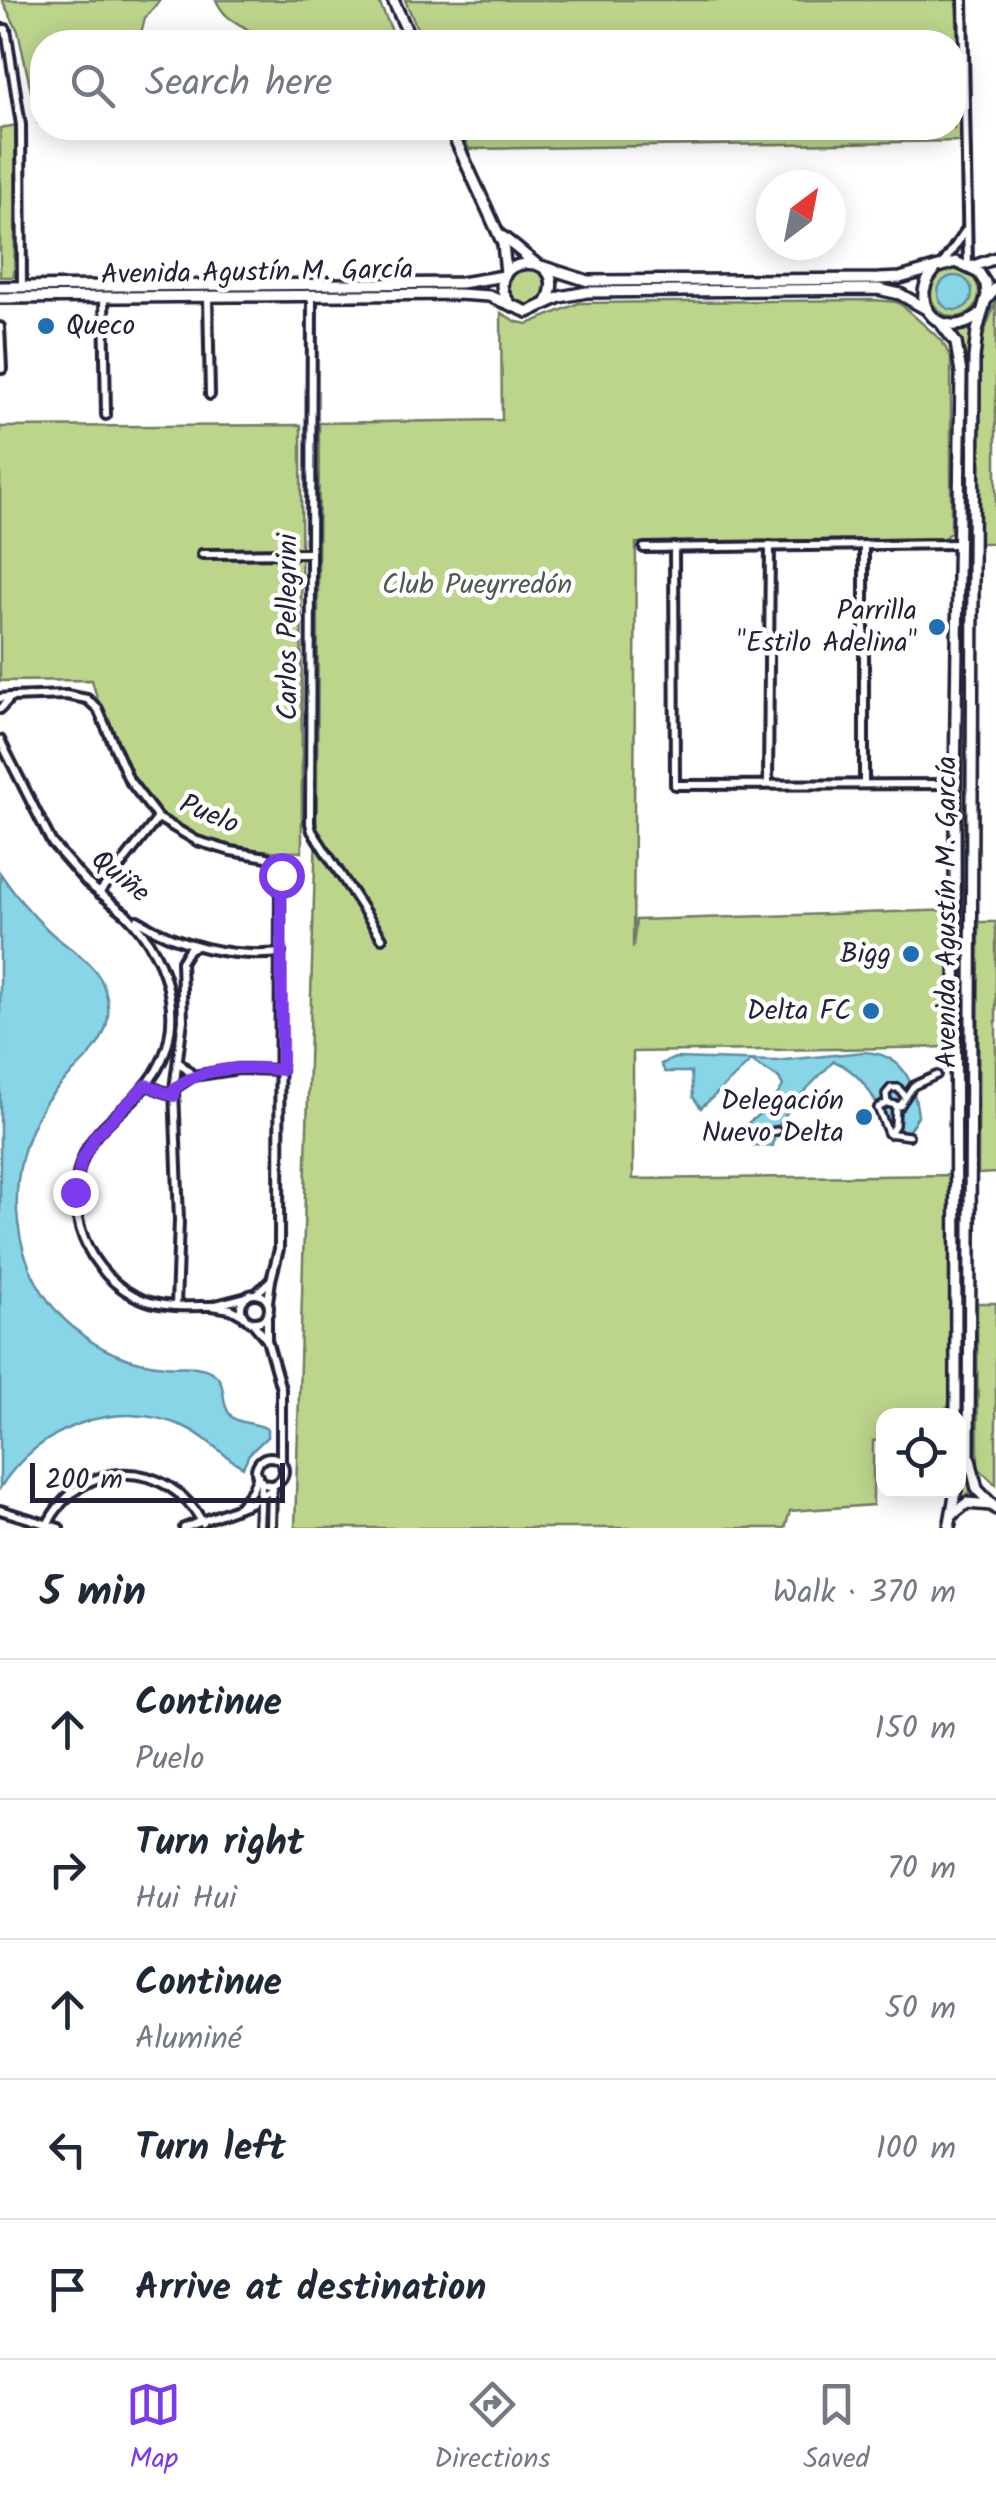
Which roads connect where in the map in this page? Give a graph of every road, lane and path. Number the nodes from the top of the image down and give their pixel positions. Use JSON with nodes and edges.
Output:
{"nodes":[{"id":1,"x":392,"y":0,"type":"edge"},
{"id":2,"x":963,"y":0,"type":"edge"},
{"id":3,"x":0,"y":29,"type":"edge"},
{"id":4,"x":406,"y":30,"type":"edge"},
{"id":5,"x":963,"y":30,"type":"edge"},
{"id":6,"x":455,"y":140,"type":"edge"},
{"id":7,"x":965,"y":140,"type":"edge"},
{"id":8,"x":966,"y":229,"type":"junction"},
{"id":9,"x":497,"y":232,"type":"junction"},
{"id":10,"x":996,"y":258,"type":"edge"},
{"id":11,"x":538,"y":264,"type":"junction"},
{"id":12,"x":969,"y":266,"type":"junction"},
{"id":13,"x":939,"y":268,"type":"junction"},
{"id":14,"x":505,"y":275,"type":"junction"},
{"id":15,"x":22,"y":287,"type":"junction"},
{"id":16,"x":0,"y":288,"type":"edge"},
{"id":17,"x":996,"y":288,"type":"edge"},
{"id":18,"x":312,"y":295,"type":"junction"},
{"id":19,"x":208,"y":296,"type":"junction"},
{"id":20,"x":104,"y":297,"type":"junction"},
{"id":21,"x":0,"y":298,"type":"edge"},
{"id":22,"x":986,"y":300,"type":"junction"},
{"id":23,"x":546,"y":304,"type":"junction"},
{"id":24,"x":512,"y":307,"type":"junction"},
{"id":25,"x":928,"y":310,"type":"junction"},
{"id":26,"x":982,"y":312,"type":"junction"},
{"id":27,"x":940,"y":322,"type":"junction"},
{"id":28,"x":0,"y":327,"type":"edge"},
{"id":29,"x":2,"y":369,"type":"edge"},
{"id":30,"x":210,"y":395,"type":"dead end"},
{"id":31,"x":106,"y":415,"type":"dead end"},
{"id":32,"x":959,"y":544,"type":"junction"},
{"id":33,"x":770,"y":546,"type":"junction"},
{"id":34,"x":864,"y":546,"type":"junction"},
{"id":35,"x":674,"y":547,"type":"junction"},
{"id":36,"x":644,"y":548,"type":"dead end"},
{"id":37,"x":311,"y":553,"type":"junction"},
{"id":38,"x":202,"y":554,"type":"dead end"},
{"id":39,"x":11,"y":697,"type":"junction"},
{"id":40,"x":0,"y":698,"type":"edge"},
{"id":41,"x":0,"y":708,"type":"edge"},
{"id":42,"x":0,"y":740,"type":"edge"},
{"id":43,"x":768,"y":784,"type":"junction"},
{"id":44,"x":864,"y":784,"type":"junction"},
{"id":45,"x":955,"y":784,"type":"junction"},
{"id":46,"x":158,"y":818,"type":"junction"},
{"id":47,"x":98,"y":893,"type":"junction"},
{"id":48,"x":125,"y":913,"type":"junction"},
{"id":49,"x":164,"y":935,"type":"junction"},
{"id":50,"x":173,"y":938,"type":"junction"},
{"id":51,"x":382,"y":938,"type":"dead end"},
{"id":52,"x":198,"y":946,"type":"junction"},
{"id":53,"x":155,"y":950,"type":"junction"},
{"id":54,"x":281,"y":952,"type":"junction"},
{"id":55,"x":181,"y":962,"type":"junction"},
{"id":56,"x":178,"y":1059,"type":"junction"},
{"id":57,"x":282,"y":1070,"type":"junction"},
{"id":58,"x":936,"y":1075,"type":"dead end"},
{"id":59,"x":193,"y":1076,"type":"junction"},
{"id":60,"x":146,"y":1085,"type":"junction"},
{"id":61,"x":174,"y":1093,"type":"junction"},
{"id":62,"x":905,"y":1096,"type":"junction"},
{"id":63,"x":887,"y":1103,"type":"junction"},
{"id":64,"x":896,"y":1107,"type":"junction"},
{"id":65,"x":778,"y":1131,"type":"dead end"},
{"id":66,"x":889,"y":1134,"type":"junction"},
{"id":67,"x":746,"y":1136,"type":"dead end"},
{"id":68,"x":909,"y":1136,"type":"dead end"},
{"id":69,"x":271,"y":1280,"type":"junction"},
{"id":70,"x":252,"y":1295,"type":"junction"},
{"id":71,"x":268,"y":1303,"type":"junction"},
{"id":72,"x":176,"y":1306,"type":"junction"},
{"id":73,"x":212,"y":1306,"type":"junction"},
{"id":74,"x":267,"y":1314,"type":"junction"},
{"id":75,"x":248,"y":1319,"type":"junction"},
{"id":76,"x":267,"y":1340,"type":"junction"},
{"id":77,"x":956,"y":1408,"type":"edge"},
{"id":78,"x":280,"y":1442,"type":"junction"},
{"id":79,"x":268,"y":1457,"type":"junction"},
{"id":80,"x":281,"y":1462,"type":"junction"},
{"id":81,"x":259,"y":1478,"type":"junction"},
{"id":82,"x":273,"y":1486,"type":"junction"},
{"id":83,"x":260,"y":1497,"type":"junction"},
{"id":84,"x":955,"y":1498,"type":"edge"},
{"id":85,"x":238,"y":1508,"type":"junction"},
{"id":86,"x":994,"y":1508,"type":"edge"},
{"id":87,"x":0,"y":1510,"type":"edge"},
{"id":88,"x":953,"y":1514,"type":"junction"},
{"id":89,"x":203,"y":1523,"type":"junction"},
{"id":90,"x":46,"y":1525,"type":"junction"},
{"id":91,"x":259,"y":1526,"type":"edge"},
{"id":92,"x":58,"y":1528,"type":"edge"},
{"id":93,"x":184,"y":1528,"type":"edge"},
{"id":94,"x":271,"y":1528,"type":"edge"},
{"id":95,"x":949,"y":1528,"type":"edge"}],
"edges":[{"from":1,"to":4,"type":"main road"},
{"from":2,"to":5,"type":"street"},
{"from":3,"to":15,"type":"street"},
{"from":6,"to":9,"type":"main road"},
{"from":7,"to":8,"type":"street"},
{"from":8,"to":12,"type":"street"},
{"from":8,"to":13,"type":"street"},
{"from":9,"to":11,"type":"main road"},
{"from":9,"to":14,"type":"main road"},
{"from":10,"to":12,"type":"main road"},
{"from":11,"to":13,"type":"main road"},
{"from":11,"to":14,"type":"main road"},
{"from":11,"to":23,"type":"main road"},
{"from":12,"to":13,"type":"main road"},
{"from":12,"to":22,"type":"main road"},
{"from":13,"to":25,"type":"main road"},
{"from":14,"to":15,"type":"main road","name":"Avenida Agustín M. García"},
{"from":14,"to":24,"type":"main road"},
{"from":15,"to":16,"type":"main road","name":"Avenida Agustín M. García"},
{"from":17,"to":22,"type":"main road"},
{"from":18,"to":19,"type":"main road","name":"Avenida Agustín M. García"},
{"from":18,"to":24,"type":"main road","name":"Avenida Agustín M. García"},
{"from":18,"to":37,"type":"street","name":"Carlos Pellegrini"},
{"from":19,"to":20,"type":"main road","name":"Avenida Agustín M. García"},
{"from":19,"to":30,"type":"street"},
{"from":20,"to":21,"type":"main road","name":"Avenida Agustín M. García"},
{"from":20,"to":31,"type":"street"},
{"from":22,"to":26,"type":"main road"},
{"from":23,"to":24,"type":"main road"},
{"from":23,"to":25,"type":"main road"},
{"from":25,"to":27,"type":"main road"},
{"from":26,"to":27,"type":"main road"},
{"from":26,"to":86,"type":"main road","name":"Avenida Agustín M. García"},
{"from":27,"to":32,"type":"main road","name":"Avenida Agustín M. García"},
{"from":28,"to":29,"type":"street"},
{"from":32,"to":34,"type":"street"},
{"from":32,"to":45,"type":"main road","name":"Avenida Agustín M. García"},
{"from":33,"to":34,"type":"street"},
{"from":33,"to":35,"type":"street"},
{"from":33,"to":43,"type":"street"},
{"from":34,"to":44,"type":"street"},
{"from":35,"to":36,"type":"street"},
{"from":35,"to":43,"type":"street"},
{"from":37,"to":38,"type":"street"},
{"from":37,"to":51,"type":"street","name":"Carlos Pellegrini"},
{"from":39,"to":40,"type":"street"},
{"from":39,"to":41,"type":"street"},
{"from":39,"to":46,"type":"street","name":"Puelo"},
{"from":42,"to":47,"type":"street","name":"Quiñe"},
{"from":43,"to":44,"type":"street"},
{"from":44,"to":45,"type":"street"},
{"from":45,"to":77,"type":"main road","name":"Avenida Agustín M. García"},
{"from":46,"to":47,"type":"street"},
{"from":46,"to":54,"type":"street","name":"Puelo"},
{"from":47,"to":48,"type":"street","name":"Quiñe"},
{"from":48,"to":49,"type":"street","name":"Quiñe"},
{"from":48,"to":53,"type":"street"},
{"from":49,"to":50,"type":"street","name":"Quiñe"},
{"from":49,"to":53,"type":"street"},
{"from":50,"to":52,"type":"street","name":"Quiñe"},
{"from":50,"to":55,"type":"street"},
{"from":52,"to":54,"type":"street","name":"Quiñe"},
{"from":52,"to":55,"type":"street"},
{"from":53,"to":60,"type":"street"},
{"from":54,"to":57,"type":"street","name":"Puelo"},
{"from":55,"to":56,"type":"street"},
{"from":56,"to":59,"type":"street"},
{"from":56,"to":61,"type":"street"},
{"from":57,"to":59,"type":"street"},
{"from":57,"to":69,"type":"street","name":"Puelo"},
{"from":58,"to":62,"type":"street"},
{"from":59,"to":61,"type":"street"},
{"from":60,"to":61,"type":"street"},
{"from":60,"to":72,"type":"street"},
{"from":61,"to":72,"type":"street"},
{"from":62,"to":63,"type":"street"},
{"from":62,"to":64,"type":"street"},
{"from":63,"to":64,"type":"street"},
{"from":63,"to":66,"type":"street"},
{"from":64,"to":66,"type":"street"},
{"from":65,"to":67,"type":"street"},
{"from":66,"to":68,"type":"street"},
{"from":69,"to":70,"type":"street"},
{"from":69,"to":71,"type":"street","name":"Puelo"},
{"from":70,"to":71,"type":"street"},
{"from":70,"to":73,"type":"street"},
{"from":70,"to":75,"type":"street"},
{"from":71,"to":74,"type":"street"},
{"from":72,"to":73,"type":"street"},
{"from":73,"to":75,"type":"street"},
{"from":74,"to":75,"type":"street"},
{"from":74,"to":76,"type":"street"},
{"from":75,"to":76,"type":"street"},
{"from":76,"to":78,"type":"street"},
{"from":78,"to":79,"type":"street"},
{"from":78,"to":80,"type":"street"},
{"from":79,"to":80,"type":"street"},
{"from":79,"to":81,"type":"street"},
{"from":80,"to":82,"type":"street"},
{"from":81,"to":82,"type":"street"},
{"from":81,"to":83,"type":"street"},
{"from":81,"to":85,"type":"street"},
{"from":82,"to":83,"type":"street"},
{"from":82,"to":94,"type":"street"},
{"from":83,"to":85,"type":"street"},
{"from":83,"to":91,"type":"street"},
{"from":84,"to":88,"type":"main road"},
{"from":85,"to":89,"type":"street"},
{"from":85,"to":91,"type":"street"},
{"from":86,"to":88,"type":"main road"},
{"from":87,"to":90,"type":"street"},
{"from":88,"to":95,"type":"main road"},
{"from":89,"to":90,"type":"street"},
{"from":89,"to":93,"type":"street"},
{"from":90,"to":92,"type":"street"}]}
